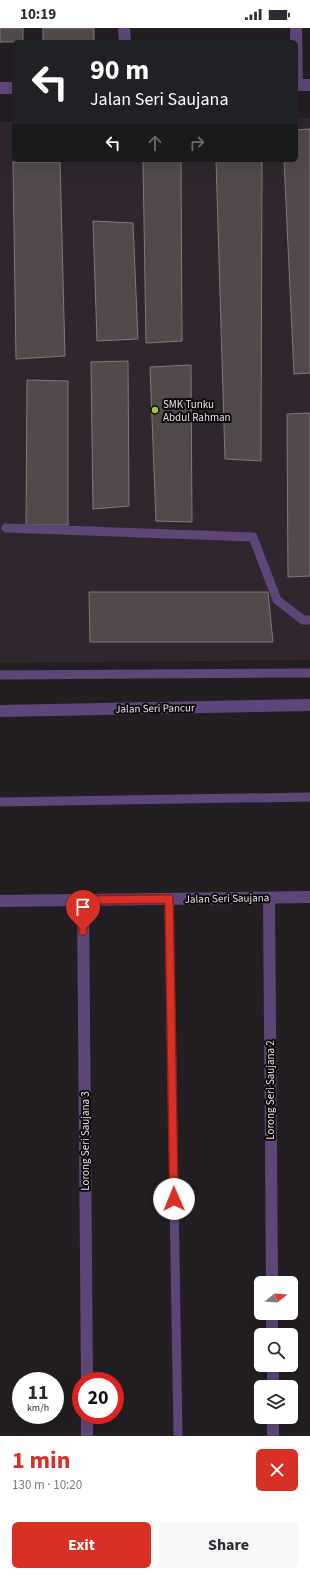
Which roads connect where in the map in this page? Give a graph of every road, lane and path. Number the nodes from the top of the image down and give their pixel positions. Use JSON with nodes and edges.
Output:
{"nodes":[{"id":1,"x":124,"y":28,"type":"edge"},
{"id":2,"x":296,"y":28,"type":"edge"},
{"id":3,"x":125,"y":40,"type":"edge"},
{"id":4,"x":296,"y":40,"type":"edge"},
{"id":5,"x":298,"y":85,"type":"edge"},
{"id":6,"x":310,"y":85,"type":"edge"},
{"id":7,"x":0,"y":88,"type":"edge"},
{"id":8,"x":12,"y":88,"type":"edge"},
{"id":9,"x":6,"y":528,"type":"dead end"},
{"id":10,"x":310,"y":620,"type":"edge"},
{"id":11,"x":310,"y":673,"type":"edge"},
{"id":12,"x":0,"y":675,"type":"edge"},
{"id":13,"x":310,"y":705,"type":"edge"},
{"id":14,"x":0,"y":711,"type":"edge"},
{"id":15,"x":310,"y":797,"type":"edge"},
{"id":16,"x":0,"y":802,"type":"edge"},
{"id":17,"x":310,"y":897,"type":"edge"},
{"id":18,"x":268,"y":898,"type":"junction"},
{"id":19,"x":169,"y":899,"type":"junction"},
{"id":20,"x":83,"y":900,"type":"junction"},
{"id":21,"x":0,"y":901,"type":"edge"},
{"id":22,"x":272,"y":1276,"type":"edge"},
{"id":23,"x":86,"y":1372,"type":"edge"},
{"id":24,"x":87,"y":1424,"type":"edge"},
{"id":25,"x":273,"y":1424,"type":"edge"},
{"id":26,"x":87,"y":1436,"type":"edge"},
{"id":27,"x":178,"y":1436,"type":"edge"},
{"id":28,"x":273,"y":1436,"type":"edge"}],
"edges":[{"from":1,"to":3,"type":"street"},
{"from":2,"to":4,"type":"street"},
{"from":5,"to":6,"type":"street"},
{"from":7,"to":8,"type":"street"},
{"from":9,"to":10,"type":"lane"},
{"from":11,"to":12,"type":"lane"},
{"from":13,"to":14,"type":"street","name":"Jalan Seri Pancur"},
{"from":15,"to":16,"type":"lane"},
{"from":17,"to":18,"type":"street","name":"Jalan Seri Saujana"},
{"from":18,"to":19,"type":"street","name":"Jalan Seri Saujana"},
{"from":18,"to":22,"type":"street","name":"Lorong Seri Saujana 2"},
{"from":19,"to":20,"type":"street","name":"Jalan Seri Saujana"},
{"from":19,"to":27,"type":"lane"},
{"from":20,"to":21,"type":"street","name":"Jalan Seri Saujana"},
{"from":20,"to":23,"type":"street","name":"Lorong Seri Saujana 3"},
{"from":24,"to":26,"type":"street"},
{"from":25,"to":28,"type":"street"}]}
